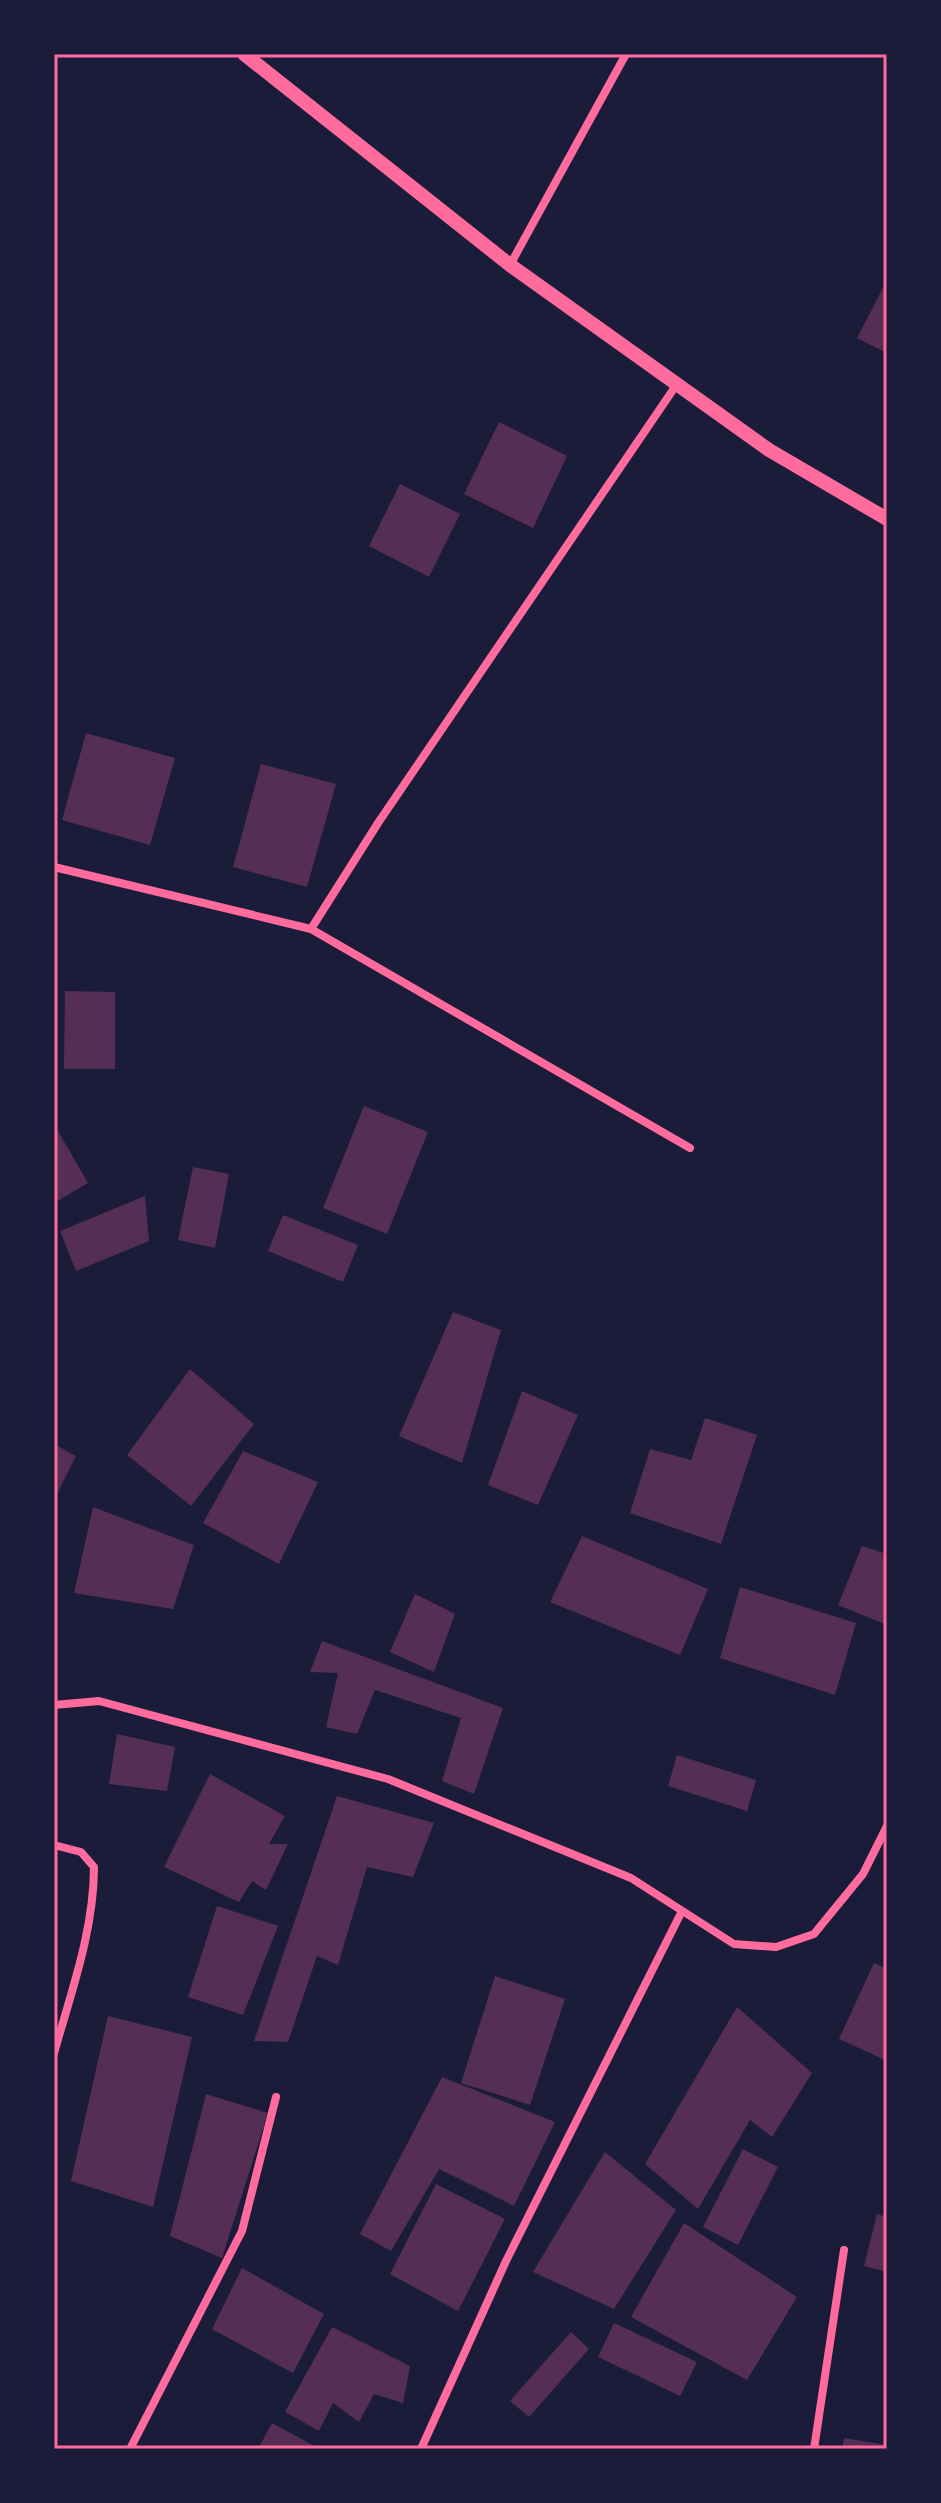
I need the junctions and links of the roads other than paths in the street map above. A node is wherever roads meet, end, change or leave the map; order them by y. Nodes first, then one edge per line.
1 (244, 54) edge
2 (626, 54) edge
3 (510, 265) junction
4 (677, 384) junction
5 (887, 519) edge
6 (54, 867) edge
7 (311, 929) junction
8 (690, 1148) dead end
9 (54, 1705) edge
10 (887, 1826) edge
11 (54, 1845) edge
12 (682, 1911) junction
13 (54, 2053) edge
14 (276, 2097) dead end
15 (844, 2250) dead end
16 (130, 2449) edge
17 (421, 2449) edge
18 (814, 2449) edge

1 - 3 street
2 - 3 street
3 - 4 street
4 - 5 street
4 - 7 street
6 - 7 street
7 - 8 street
9 - 12 street
10 - 12 street
11 - 13 street
12 - 17 street
14 - 16 street
15 - 18 street

